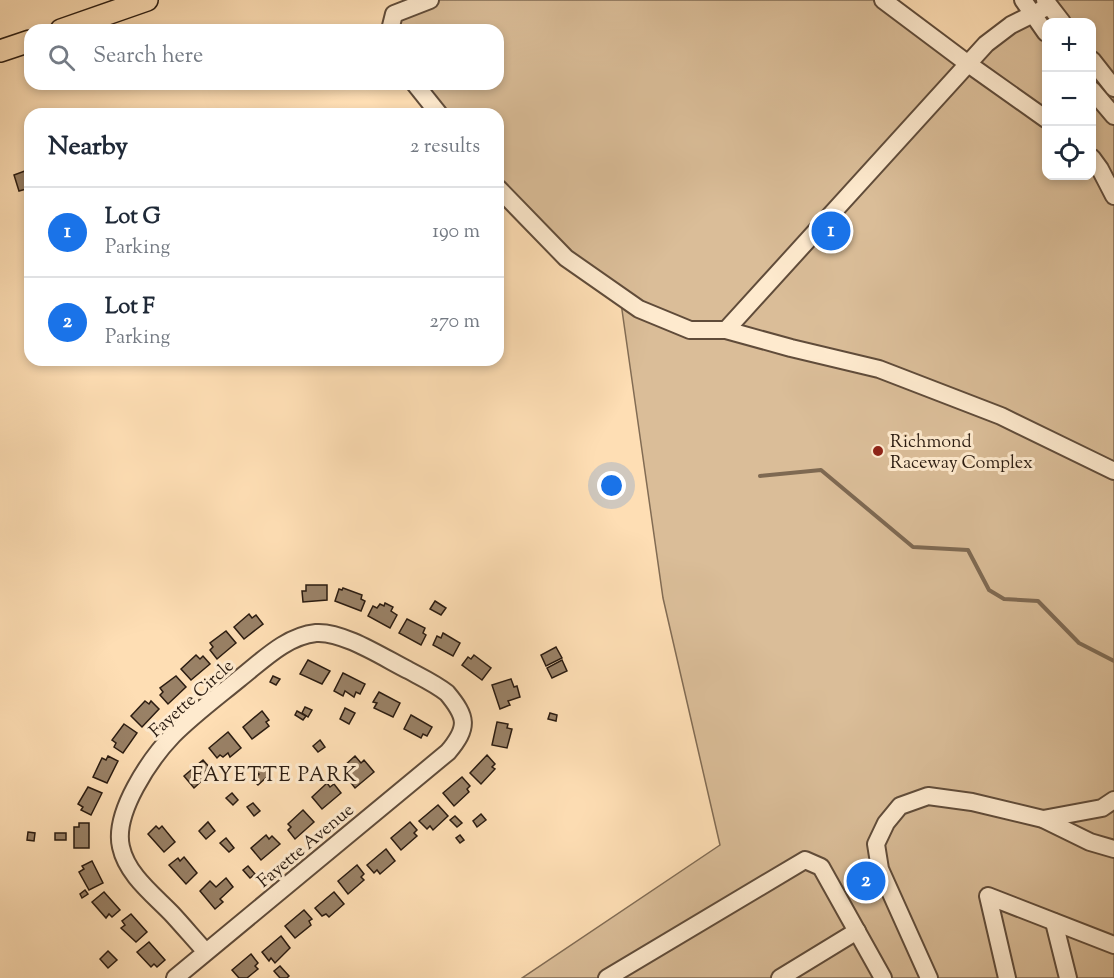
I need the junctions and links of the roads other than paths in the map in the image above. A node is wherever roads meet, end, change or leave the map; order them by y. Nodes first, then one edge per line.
1 (430, 0) edge
2 (883, 0) edge
3 (1023, 0) edge
4 (140, 1) edge
5 (1047, 3) edge
6 (1033, 14) junction
7 (1059, 18) edge
8 (77, 24) edge
9 (392, 24) edge
10 (1042, 26) edge
11 (24, 43) edge
12 (0, 51) edge
13 (967, 63) junction
14 (1096, 68) edge
15 (1103, 81) edge
16 (420, 90) edge
17 (434, 108) edge
18 (1042, 116) edge
19 (1114, 116) edge
20 (1096, 164) edge
21 (504, 194) edge
22 (1114, 196) edge
23 (726, 330) junction
24 (1114, 471) edge
25 (458, 706) joint
26 (1114, 800) edge
27 (1043, 819) junction
28 (1114, 849) edge
29 (1054, 922) junction
30 (857, 931) junction
31 (1114, 945) edge
32 (206, 952) junction
33 (176, 978) edge
34 (607, 978) edge
35 (780, 978) edge
36 (883, 978) edge
37 (929, 978) edge
38 (1006, 978) edge
39 (1068, 978) edge

1 - 9 street
2 - 13 street
3 - 6 street
4 - 8 main road
5 - 6 street
5 - 7 street
6 - 10 street
6 - 13 street
11 - 12 main road
13 - 18 street
13 - 23 street
14 - 15 street
15 - 19 street
16 - 17 street
20 - 22 street
21 - 23 street
23 - 24 street
25 - 32 street, Fayette Avenue
25 - 32 street, Fayette Circle
26 - 27 street
27 - 28 street
27 - 37 street
29 - 31 street
29 - 38 street
29 - 39 street
30 - 34 street
30 - 35 street
30 - 36 street
32 - 33 street, Fayette Avenue

